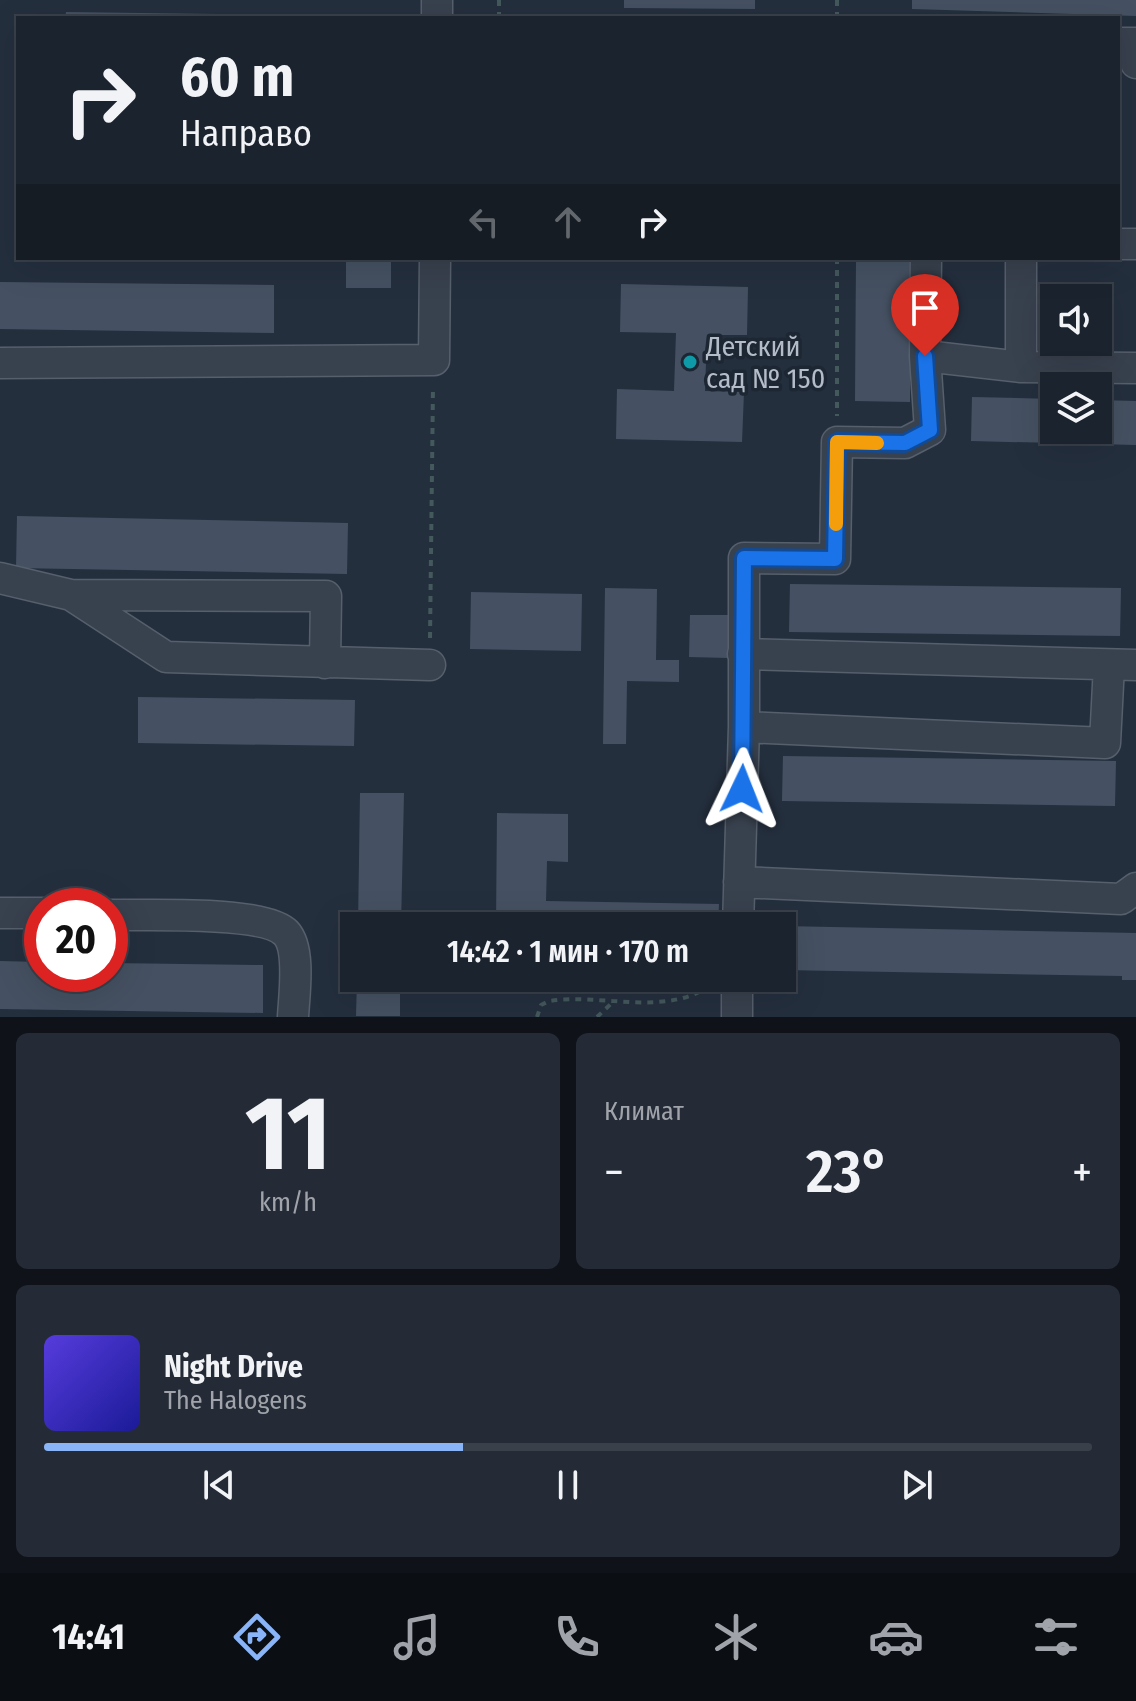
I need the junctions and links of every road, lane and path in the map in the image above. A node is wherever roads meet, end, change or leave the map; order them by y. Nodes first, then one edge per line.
1 (1120, 43) edge
2 (1136, 63) edge
3 (435, 260) edge
4 (837, 260) edge
5 (926, 260) edge
6 (1021, 260) edge
7 (925, 356) junction
8 (434, 360) junction
9 (0, 363) edge
10 (1021, 367) junction
11 (1136, 368) edge
12 (837, 442) junction
13 (0, 578) edge
14 (71, 595) junction
15 (743, 654) junction
16 (325, 663) junction
17 (430, 665) joint
18 (1123, 665) edge
19 (744, 727) junction
20 (739, 882) junction
21 (1136, 888) edge
22 (738, 912) edge
23 (0, 913) edge
24 (24, 913) edge
25 (128, 915) edge
26 (701, 992) edge
27 (737, 992) edge
28 (614, 1001) junction
29 (293, 1017) edge
30 (537, 1017) edge
31 (597, 1017) edge
32 (737, 1017) edge

1 - 2 lane
3 - 8 lane
4 - 12 path
5 - 7 lane
6 - 10 lane
7 - 10 lane
7 - 12 lane
8 - 9 lane
8 - 17 path
10 - 11 lane
12 - 15 lane
13 - 14 lane
14 - 16 lane
14 - 16 lane
15 - 18 lane
15 - 19 lane
16 - 17 lane
18 - 19 lane
19 - 20 lane
20 - 21 lane
20 - 22 lane
23 - 24 lane
25 - 29 lane
26 - 28 path
27 - 32 lane
28 - 30 path
28 - 31 path

